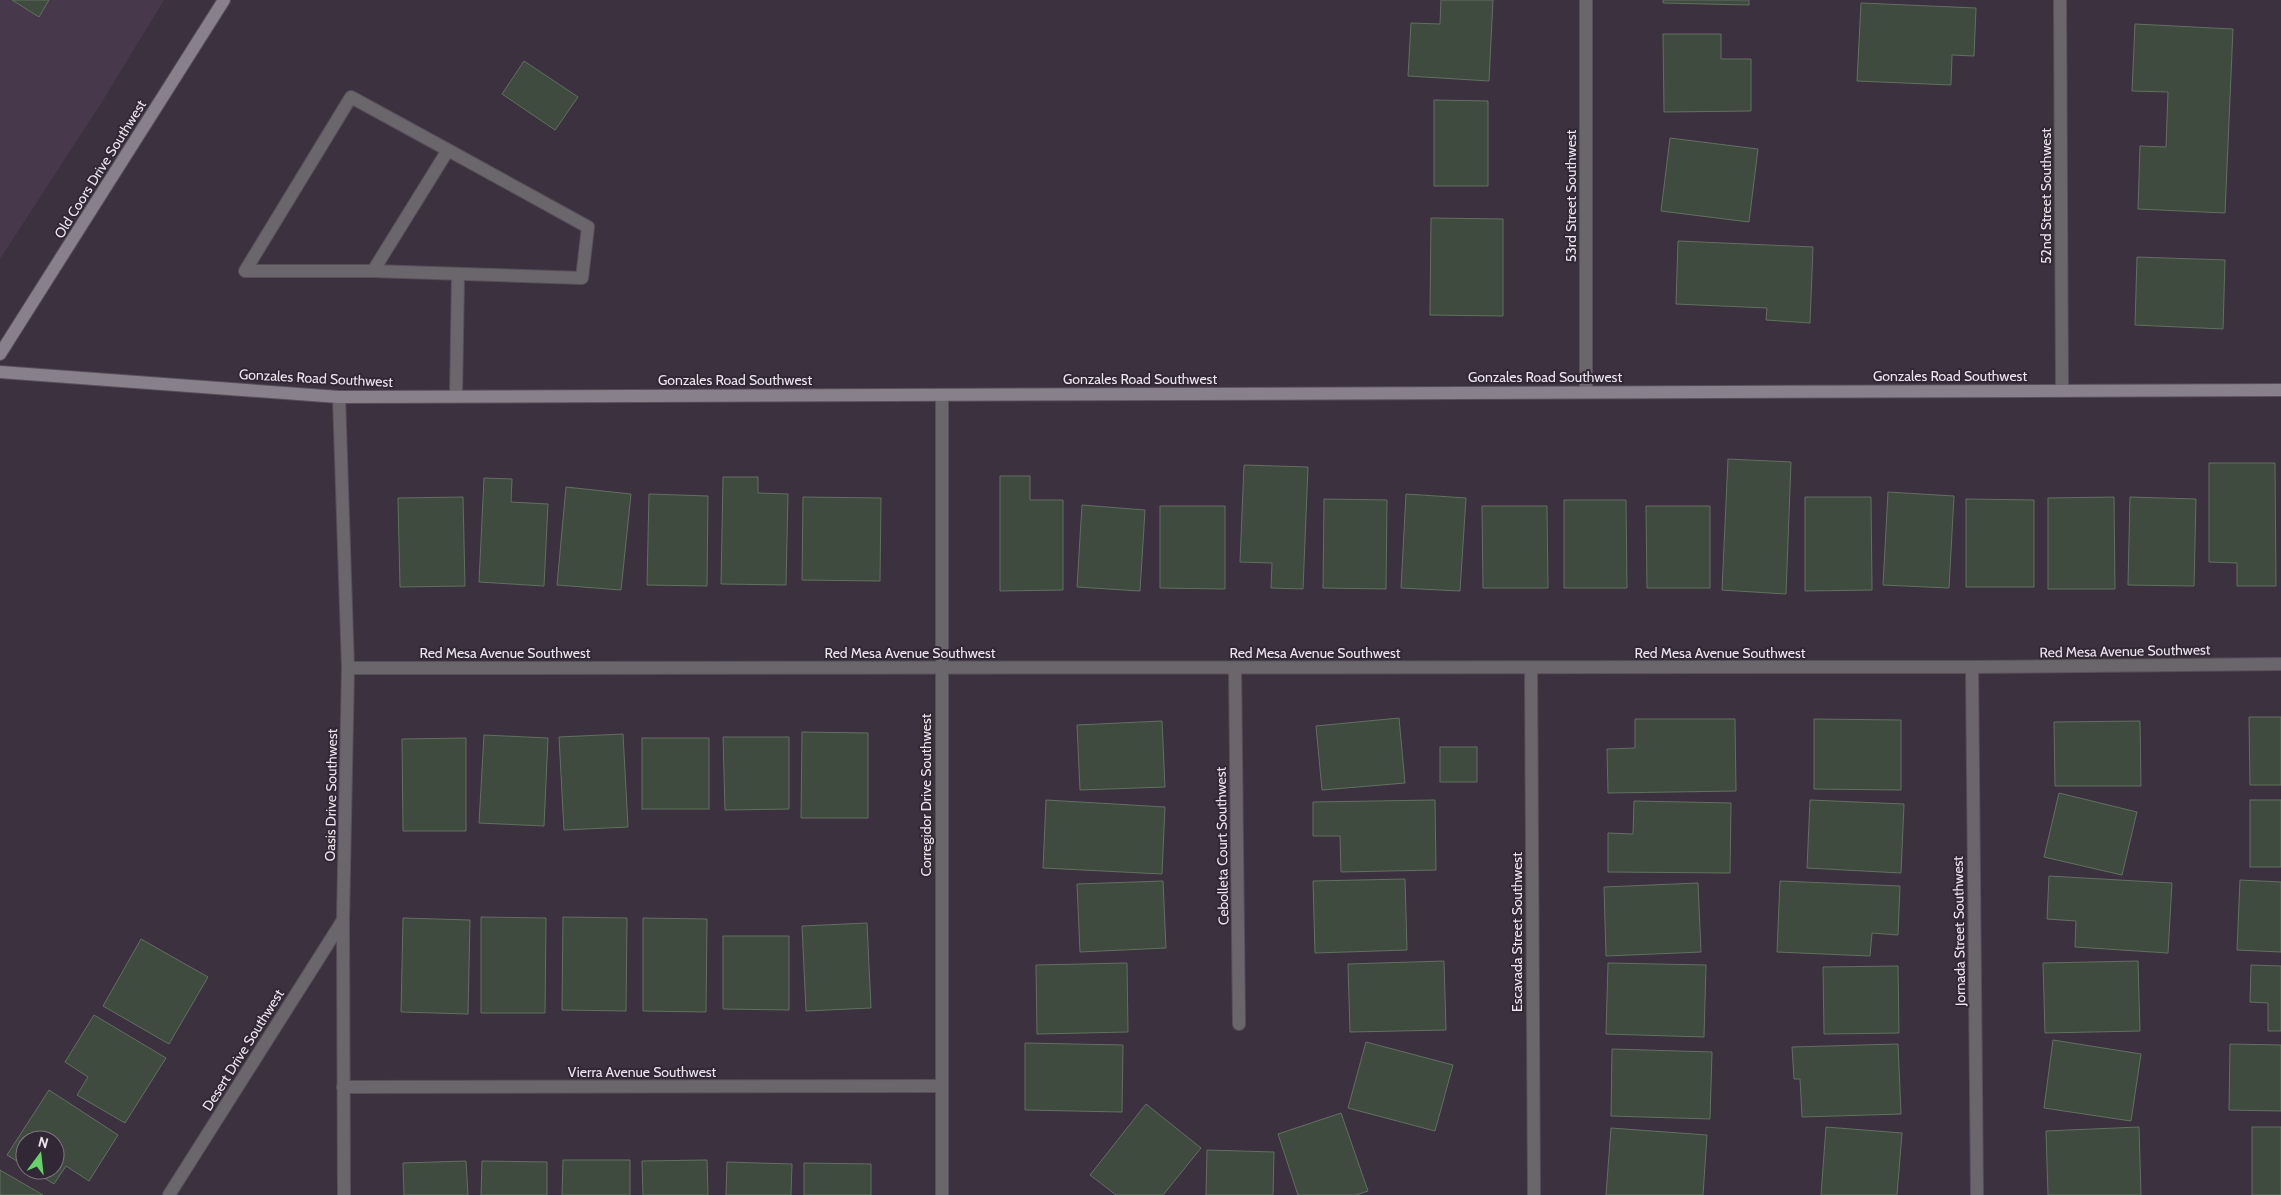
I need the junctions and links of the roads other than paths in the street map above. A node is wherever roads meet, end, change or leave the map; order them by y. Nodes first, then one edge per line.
1 (224, 0) edge
2 (1586, 0) edge
3 (2060, 0) edge
4 (448, 150) junction
5 (373, 271) junction
6 (458, 275) junction
7 (0, 354) edge
8 (0, 372) edge
9 (2281, 390) edge
10 (2062, 391) junction
11 (1586, 392) junction
12 (942, 395) junction
13 (339, 396) junction
14 (456, 396) junction
15 (2281, 664) edge
16 (1972, 667) junction
17 (348, 668) junction
18 (1234, 668) junction
19 (1531, 668) junction
20 (941, 669) junction
21 (343, 920) junction
22 (1239, 1024) dead end
23 (940, 1086) junction
24 (343, 1087) junction
25 (168, 1195) edge
26 (344, 1195) edge
27 (942, 1195) edge
28 (1534, 1195) edge
29 (1977, 1195) edge

1 - 7 street, Old Coors Drive Southwest
2 - 11 street, 53rd Street Southwest
3 - 10 street, 52nd Street Southwest
4 - 5 street
4 - 5 street
4 - 6 street
5 - 6 street
6 - 14 street
8 - 13 street, Gonzales Road Southwest
9 - 10 street, Gonzales Road Southwest
10 - 11 street, Gonzales Road Southwest
11 - 12 street, Gonzales Road Southwest
12 - 14 street, Gonzales Road Southwest
12 - 20 street, Corregidor Drive Southwest
13 - 14 street, Gonzales Road Southwest
13 - 17 street, Oasis Drive Southwest
15 - 16 street, Red Mesa Avenue Southwest
16 - 19 street, Red Mesa Avenue Southwest
16 - 29 street, Jornada Street Southwest
17 - 20 street, Red Mesa Avenue Southwest
17 - 21 street, Oasis Drive Southwest
18 - 19 street, Red Mesa Avenue Southwest
18 - 20 street, Red Mesa Avenue Southwest
18 - 22 street, Cebolleta Court Southwest
19 - 28 street, Escavada Street Southwest
20 - 23 street, Corregidor Drive Southwest
21 - 24 street, Oasis Drive Southwest
21 - 25 street, Desert Drive Southwest
23 - 24 street, Vierra Avenue Southwest
23 - 27 street, Corregidor Drive Southwest
24 - 26 street, Oasis Drive Southwest

